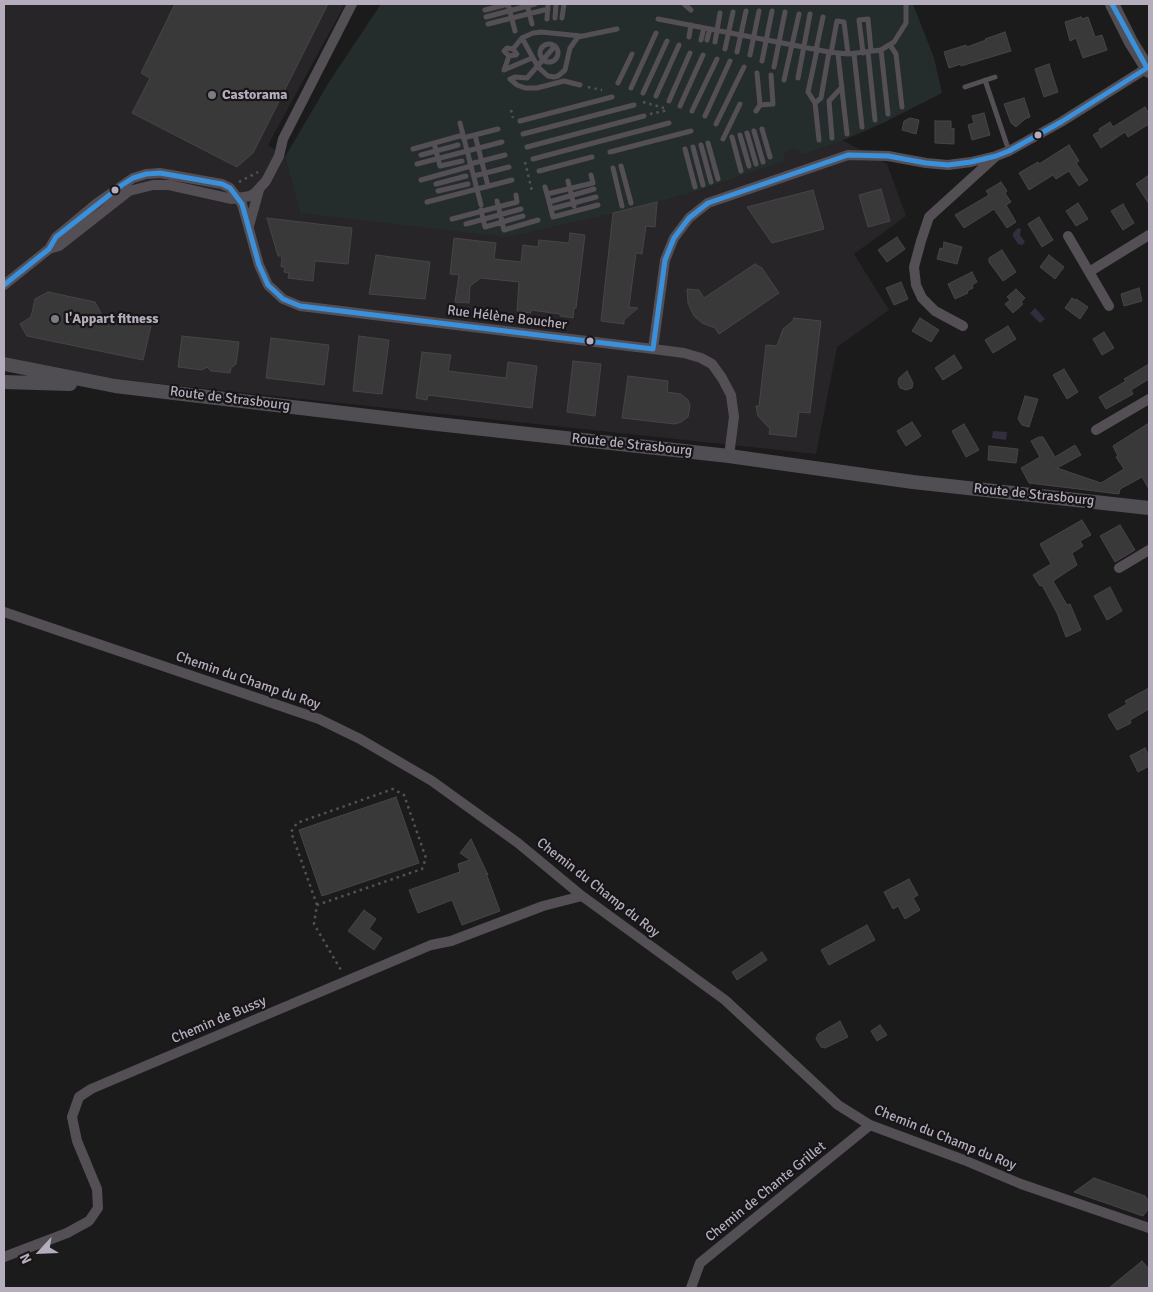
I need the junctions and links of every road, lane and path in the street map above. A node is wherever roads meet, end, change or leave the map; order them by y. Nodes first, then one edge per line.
1 (352, 4) edge
2 (535, 4) edge
3 (556, 4) edge
4 (564, 4) edge
5 (684, 4) edge
6 (906, 4) edge
7 (1112, 4) edge
8 (527, 5) edge
9 (548, 6) edge
10 (485, 10) dead end
11 (691, 10) dead end
12 (509, 11) junction
13 (746, 11) dead end
14 (758, 11) dead end
15 (772, 11) dead end
16 (733, 12) dead end
17 (785, 12) dead end
18 (529, 14) junction
19 (720, 14) dead end
20 (799, 14) dead end
21 (810, 14) dead end
22 (486, 17) dead end
23 (823, 17) dead end
24 (511, 18) junction
25 (555, 18) dead end
26 (562, 18) dead end
27 (658, 18) dead end
28 (547, 19) dead end
29 (488, 24) dead end
30 (532, 24) dead end
31 (691, 25) junction
32 (707, 28) junction
33 (617, 29) dead end
34 (717, 30) junction
35 (515, 31) dead end
36 (728, 32) junction
37 (656, 33) dead end
38 (741, 35) junction
39 (581, 36) junction
40 (754, 37) junction
41 (522, 38) junction
42 (689, 38) dead end
43 (704, 40) dead end
44 (766, 40) junction
45 (667, 41) dead end
46 (715, 42) dead end
47 (779, 42) junction
48 (680, 45) dead end
49 (792, 45) junction
50 (890, 45) junction
51 (555, 46) junction
52 (804, 47) junction
53 (725, 50) dead end
54 (816, 50) junction
55 (880, 50) junction
56 (737, 52) dead end
57 (867, 52) junction
58 (690, 53) dead end
59 (830, 53) junction
60 (632, 54) dead end
61 (838, 54) junction
62 (851, 54) junction
63 (704, 55) dead end
64 (750, 55) dead end
65 (532, 58) junction
66 (717, 59) dead end
67 (543, 60) junction
68 (730, 61) dead end
69 (762, 61) dead end
70 (538, 67) junction
71 (744, 67) dead end
72 (774, 67) dead end
73 (1148, 69) edge
74 (504, 70) junction
75 (757, 72) dead end
76 (771, 75) dead end
77 (995, 77) dead end
78 (527, 78) junction
79 (798, 78) dead end
80 (510, 79) junction
81 (784, 80) dead end
82 (985, 80) junction
83 (618, 83) dead end
84 (580, 85) dead end
85 (965, 86) dead end
86 (842, 87) junction
87 (537, 88) junction
88 (631, 88) dead end
89 (643, 93) dead end
90 (656, 96) dead end
91 (612, 97) dead end
92 (669, 101) dead end
93 (815, 103) junction
94 (740, 104) dead end
95 (634, 105) dead end
96 (680, 106) dead end
97 (760, 106) junction
98 (902, 107) dead end
99 (669, 110) dead end
100 (692, 111) dead end
101 (756, 111) dead end
102 (888, 114) dead end
103 (644, 116) joint
104 (705, 116) dead end
105 (875, 120) dead end
106 (520, 121) dead end
107 (460, 123) dead end
108 (669, 123) dead end
109 (716, 124) dead end
110 (862, 127) dead end
111 (762, 129) dead end
112 (498, 130) dead end
113 (691, 131) dead end
114 (754, 131) dead end
115 (747, 133) dead end
116 (523, 134) dead end
117 (847, 134) dead end
118 (475, 135) junction
119 (740, 135) dead end
120 (463, 137) junction
121 (732, 137) dead end
122 (832, 138) dead end
123 (723, 139) dead end
124 (819, 140) dead end
125 (502, 142) dead end
126 (434, 143) junction
127 (708, 143) dead end
128 (458, 145) dead end
129 (700, 145) dead end
130 (527, 147) dead end
131 (693, 147) dead end
132 (478, 148) junction
133 (413, 149) dead end
134 (685, 149) dead end
135 (436, 151) junction
136 (467, 151) junction
137 (1009, 151) junction
138 (610, 152) dead end
139 (422, 155) dead end
140 (505, 155) dead end
141 (996, 156) junction
142 (592, 157) dead end
143 (770, 157) dead end
144 (438, 159) junction
145 (533, 159) dead end
146 (462, 161) dead end
147 (482, 161) junction
148 (763, 162) dead end
149 (417, 164) dead end
150 (756, 164) dead end
151 (471, 165) junction
152 (621, 166) dead end
153 (748, 166) dead end
154 (508, 168) dead end
155 (613, 168) dead end
156 (539, 171) dead end
157 (741, 171) dead end
158 (485, 174) junction
159 (591, 174) dead end
160 (434, 176) junction
161 (466, 176) dead end
162 (474, 176) junction
163 (718, 179) dead end
164 (421, 180) dead end
165 (512, 180) dead end
166 (568, 181) dead end
167 (711, 182) dead end
168 (436, 184) junction
169 (468, 184) dead end
170 (703, 184) dead end
171 (488, 186) junction
172 (546, 187) dead end
173 (695, 187) dead end
174 (259, 188) junction
175 (570, 188) junction
176 (477, 189) junction
177 (594, 190) dead end
178 (438, 191) junction
179 (547, 194) junction
180 (516, 195) dead end
181 (572, 196) junction
182 (221, 197) junction
183 (596, 197) dead end
184 (238, 198) junction
185 (440, 199) junction
186 (497, 201) dead end
187 (427, 202) dead end
188 (549, 202) junction
189 (574, 203) junction
190 (631, 203) dead end
191 (598, 206) dead end
192 (622, 206) dead end
193 (498, 207) junction
194 (521, 209) dead end
195 (551, 209) junction
196 (576, 211) junction
197 (481, 212) junction
198 (500, 215) junction
199 (523, 216) dead end
200 (452, 219) dead end
201 (484, 219) junction
202 (538, 220) dead end
203 (502, 222) junction
204 (466, 224) dead end
205 (248, 227) junction
206 (1149, 235) edge
207 (1068, 236) dead end
208 (49, 249) junction
209 (1089, 272) junction
210 (4, 285) edge
211 (1110, 306) dead end
212 (963, 326) dead end
213 (653, 349) junction
214 (4, 364) edge
215 (4, 382) edge
216 (115, 386) junction
217 (1149, 399) edge
218 (1096, 430) dead end
219 (729, 456) junction
220 (1149, 508) edge
221 (1149, 550) edge
222 (1119, 568) dead end
223 (4, 612) edge
224 (582, 896) junction
225 (317, 905) junction
226 (346, 980) junction
227 (870, 1124) junction
228 (1149, 1228) edge
229 (4, 1257) edge
230 (690, 1288) edge

1 - 174 street
2 - 8 lane
3 - 25 lane
4 - 26 lane
5 - 11 lane
6 - 50 lane
7 - 73 main road
8 - 12 lane
8 - 18 lane
9 - 18 lane
9 - 28 lane
10 - 12 lane
12 - 22 lane
12 - 24 lane
13 - 38 lane
14 - 40 lane
15 - 44 lane
16 - 36 lane
17 - 47 lane
18 - 24 lane
18 - 30 lane
19 - 34 lane
20 - 49 lane
21 - 52 lane
23 - 54 lane
24 - 29 lane
24 - 35 lane
27 - 31 lane
31 - 32 lane
31 - 42 lane
32 - 34 lane
32 - 43 lane
33 - 39 lane
34 - 36 lane
34 - 46 lane
36 - 38 lane
36 - 53 lane
37 - 88 lane
38 - 40 lane
38 - 56 lane
39 - 41 lane
39 - 70 lane
40 - 44 lane
40 - 64 lane
41 - 65 lane
41 - 74 lane
44 - 47 lane
44 - 69 lane
45 - 89 lane
47 - 49 lane
47 - 72 lane
48 - 90 lane
49 - 52 lane
49 - 81 lane
50 - 55 lane
50 - 98 lane
51 - 67 lane
51 - 67 lane
51 - 67 lane
52 - 54 lane
52 - 79 lane
54 - 59 lane
54 - 93 lane
55 - 57 lane
55 - 102 lane
57 - 57 lane
57 - 62 lane
57 - 105 lane
58 - 92 lane
59 - 61 lane
59 - 62 lane
59 - 93 lane
60 - 83 lane
61 - 62 lane
61 - 86 lane
62 - 110 lane
63 - 96 lane
65 - 70 lane
65 - 74 lane
66 - 100 lane
67 - 70 lane
68 - 104 lane
70 - 78 lane
71 - 109 lane
73 - 137 street
74 - 80 lane
75 - 97 lane
76 - 97 lane
77 - 82 lane
78 - 80 lane
78 - 87 lane
80 - 87 lane
82 - 85 lane
82 - 137 lane
84 - 87 lane
86 - 117 lane
86 - 122 lane
91 - 106 lane
93 - 124 lane
94 - 123 lane
95 - 116 lane
97 - 101 lane
99 - 103 path
103 - 130 lane
107 - 120 lane
108 - 145 lane
111 - 143 lane
112 - 118 lane
113 - 138 lane
114 - 148 lane
115 - 150 lane
118 - 120 lane
118 - 132 lane
119 - 153 lane
120 - 126 lane
120 - 136 lane
121 - 157 lane
125 - 132 lane
126 - 133 lane
126 - 135 lane
127 - 163 lane
128 - 135 lane
129 - 167 lane
131 - 170 lane
132 - 136 lane
132 - 147 lane
134 - 173 lane
135 - 139 lane
135 - 144 lane
136 - 144 lane
136 - 151 lane
137 - 141 street
140 - 147 lane
141 - 212 street
141 - 213 street
142 - 156 lane
144 - 146 lane
144 - 149 lane
147 - 151 lane
147 - 158 lane
151 - 160 lane
151 - 162 lane
152 - 190 lane
154 - 158 lane
155 - 192 lane
158 - 162 lane
158 - 171 lane
159 - 175 lane
160 - 164 lane
160 - 168 lane
161 - 168 lane
162 - 176 lane
165 - 171 lane
166 - 175 lane
168 - 178 lane
169 - 178 lane
171 - 176 lane
172 - 179 lane
174 - 184 street
174 - 205 street
175 - 179 lane
175 - 181 lane
176 - 185 lane
176 - 197 lane
177 - 181 lane
178 - 185 lane
179 - 188 lane
180 - 193 lane
181 - 188 lane
181 - 189 lane
182 - 184 street
182 - 205 street
182 - 208 street
183 - 189 lane
184 - 205 street, Rue Hélène Boucher
184 - 208 street
185 - 187 lane
186 - 193 lane
188 - 195 lane
189 - 195 lane
189 - 196 lane
191 - 196 lane
193 - 197 lane
193 - 198 lane
194 - 198 lane
195 - 196 lane
197 - 200 lane
197 - 201 lane
198 - 201 lane
198 - 203 lane
199 - 203 lane
201 - 203 lane
201 - 204 lane
202 - 203 lane
205 - 213 street, Rue Hélène Boucher
206 - 209 street
207 - 209 street
208 - 210 street
209 - 211 street
213 - 219 street, Rue Hélène Boucher
214 - 216 main road, Route de Strasbourg
215 - 216 main road, Route de Strasbourg
216 - 219 main road, Route de Strasbourg
217 - 218 street
219 - 220 main road, Route de Strasbourg
221 - 222 street
223 - 224 street, Chemin du Champ du Roy
224 - 226 street, Chemin de Bussy
224 - 227 street, Chemin du Champ du Roy
225 - 225 path
225 - 226 path
226 - 229 street, Chemin de Bussy
227 - 228 street, Chemin du Champ du Roy
227 - 230 street, Chemin de Chante Grillet

